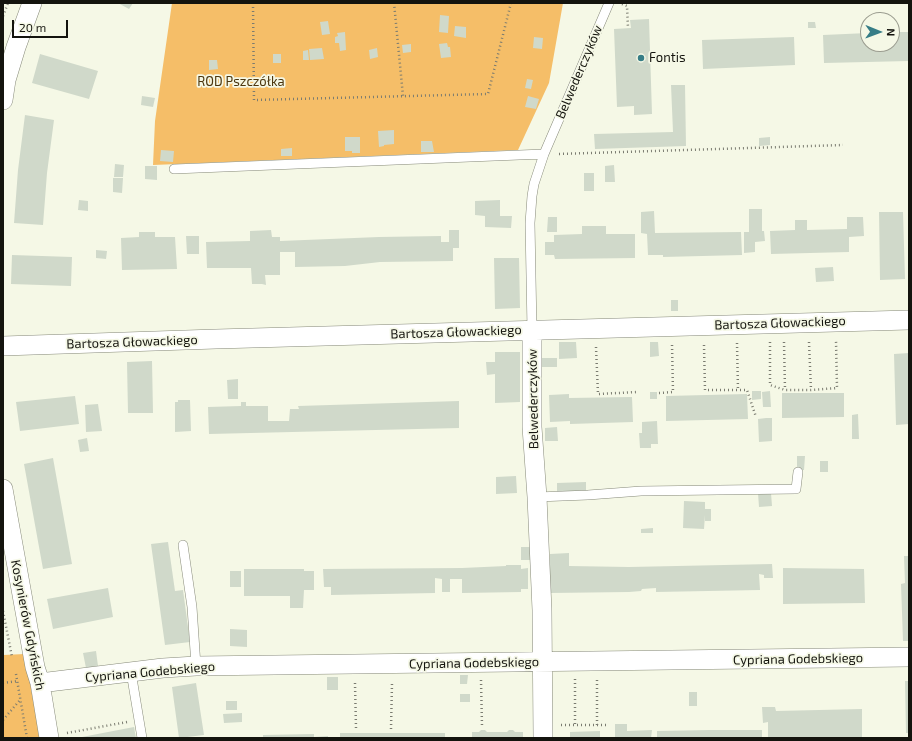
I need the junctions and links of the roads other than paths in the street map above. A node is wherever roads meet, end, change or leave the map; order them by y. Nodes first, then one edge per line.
1 (32, 3) edge
2 (609, 3) edge
3 (3, 100) edge
4 (544, 154) junction
5 (174, 169) dead end
6 (909, 320) edge
7 (532, 330) junction
8 (3, 346) edge
9 (798, 472) dead end
10 (3, 488) edge
11 (537, 497) junction
12 (183, 545) dead end
13 (909, 657) edge
14 (542, 662) junction
15 (196, 666) junction
16 (131, 672) junction
17 (40, 683) junction
18 (543, 732) edge
19 (56, 736) edge
20 (142, 738) edge

1 - 3 street
2 - 4 lane, Belwederczyków
4 - 5 lane
4 - 7 lane, Belwederczyków
6 - 7 street, Bartosza Głowackiego
7 - 8 street, Bartosza Głowackiego
7 - 11 street, Belwederczyków
9 - 11 lane
10 - 17 street, Kosynierów Gdyńskich
11 - 14 street, Belwederczyków
12 - 15 lane
13 - 14 street, Cypriana Godebskiego
14 - 15 street, Cypriana Godebskiego
14 - 18 street, Belwederczyków
15 - 16 street, Cypriana Godebskiego
16 - 17 street, Cypriana Godebskiego
16 - 20 lane
17 - 19 street, Kosynierów Gdyńskich

